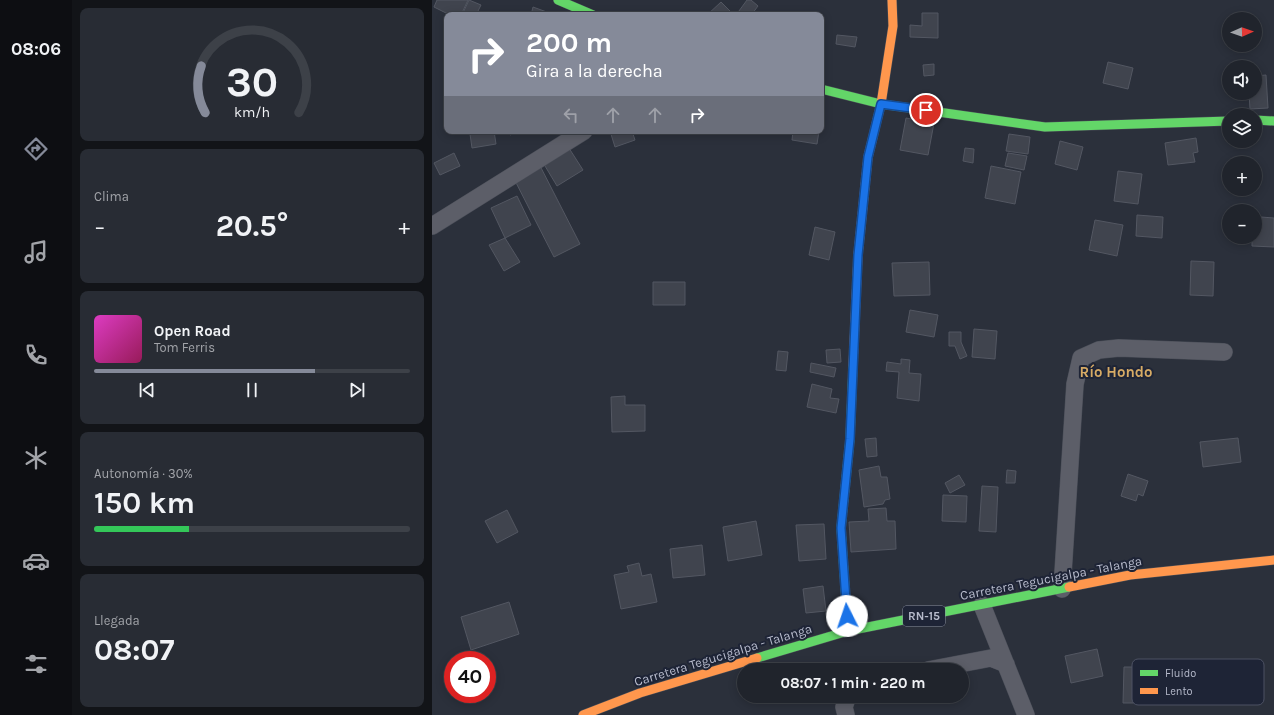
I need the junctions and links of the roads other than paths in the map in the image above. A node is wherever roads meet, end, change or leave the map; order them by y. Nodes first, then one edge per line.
1 (558, 0) edge
2 (892, 0) edge
3 (586, 12) edge
4 (824, 90) edge
5 (881, 104) junction
6 (1262, 120) edge
7 (1222, 121) edge
8 (1274, 121) edge
9 (579, 134) edge
10 (432, 226) edge
11 (1224, 352) dead end
12 (1274, 560) edge
13 (1062, 589) junction
14 (982, 604) junction
15 (848, 631) junction
16 (965, 663) edge
17 (1006, 664) junction
18 (845, 703) edge
19 (583, 715) edge
20 (846, 715) edge
21 (1026, 715) edge

1 - 3 street
2 - 5 street
4 - 5 street
5 - 7 street
5 - 15 street
6 - 8 street
9 - 10 street
11 - 13 street
12 - 13 street, Carretera Tegucigalpa - Talanga / RN-15
13 - 14 street, Carretera Tegucigalpa - Talanga / RN-15
14 - 15 street, Carretera Tegucigalpa - Talanga / RN-15
14 - 17 street
15 - 19 street, Carretera Tegucigalpa - Talanga / RN-15
16 - 17 street
17 - 21 street
18 - 20 street

